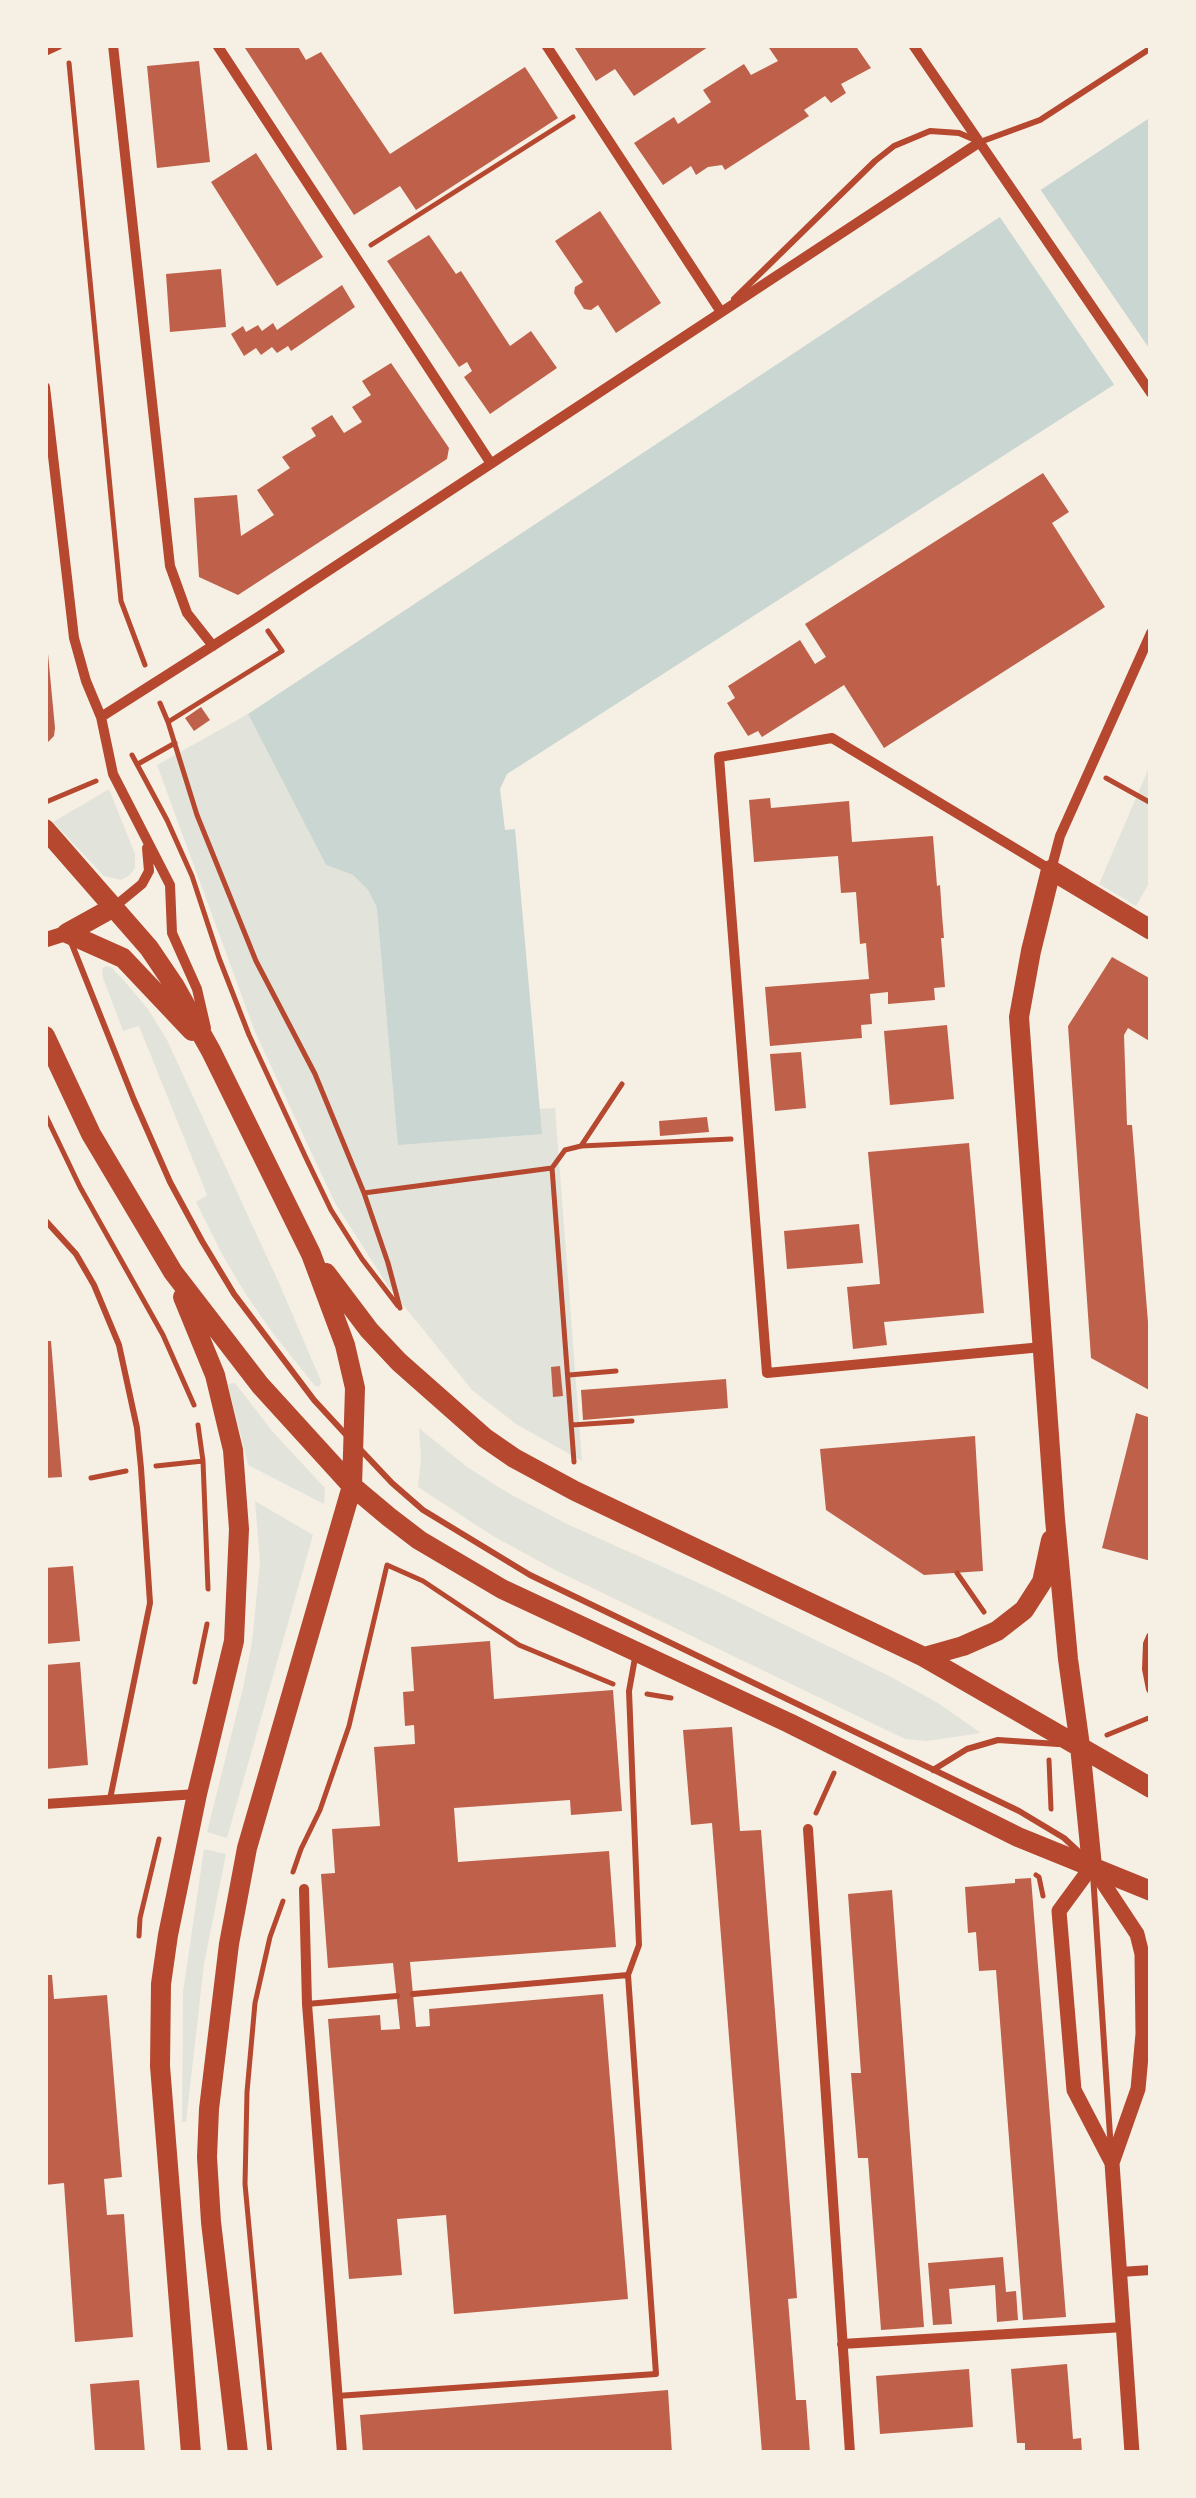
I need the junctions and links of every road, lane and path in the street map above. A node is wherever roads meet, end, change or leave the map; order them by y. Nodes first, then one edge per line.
1 (58, 45) edge
2 (68, 45) edge
3 (114, 45) edge
4 (218, 45) edge
5 (546, 45) edge
6 (913, 45) edge
7 (1151, 48) edge
8 (45, 51) edge
9 (588, 108) junction
10 (980, 142) junction
11 (355, 255) junction
12 (722, 312) junction
13 (45, 387) edge
14 (1151, 393) edge
15 (490, 462) junction
16 (258, 617) junction
17 (1151, 633) edge
18 (213, 646) junction
19 (152, 685) junction
20 (101, 717) junction
21 (168, 722) junction
22 (175, 744) junction
23 (138, 764) junction
24 (1090, 769) junction
25 (114, 774) junction
26 (45, 803) edge
27 (1151, 803) edge
28 (45, 829) edge
29 (146, 842) junction
30 (1050, 870) junction
31 (114, 907) junction
32 (45, 927) edge
33 (1151, 930) edge
34 (67, 933) junction
35 (45, 940) edge
36 (45, 1036) edge
37 (210, 1050) junction
38 (50, 1054) edge
39 (622, 1084) dead end
40 (45, 1114) edge
41 (749, 1138) junction
42 (581, 1146) junction
43 (552, 1168) junction
44 (364, 1194) junction
45 (45, 1220) edge
46 (311, 1254) junction
47 (173, 1272) junction
48 (1043, 1346) junction
49 (616, 1371) dead end
50 (568, 1375) junction
51 (632, 1421) dead end
52 (354, 1443) junction
53 (352, 1486) junction
54 (1055, 1518) junction
55 (957, 1573) dead end
56 (208, 1592) dead end
57 (209, 1611) dead end
58 (998, 1630) junction
59 (1151, 1637) edge
60 (636, 1652) junction
61 (924, 1657) junction
62 (194, 1684) dead end
63 (1151, 1689) edge
64 (629, 1691) junction
65 (678, 1699) dead end
66 (1151, 1717) edge
67 (1080, 1746) junction
68 (835, 1770) dead end
69 (932, 1770) junction
70 (1151, 1788) edge
71 (197, 1794) junction
72 (110, 1799) junction
73 (45, 1804) edge
74 (808, 1829) joint
75 (1092, 1866) junction
76 (1028, 1870) dead end
77 (288, 1884) dead end
78 (304, 1890) dead end
79 (1151, 1891) edge
80 (282, 1902) dead end
81 (1059, 1912) junction
82 (628, 1975) junction
83 (413, 1994) dead end
84 (397, 1996) dead end
85 (307, 2004) junction
86 (1147, 2028) edge
87 (1112, 2162) junction
88 (1151, 2270) edge
89 (1120, 2272) junction
90 (1124, 2327) junction
91 (842, 2344) junction
92 (337, 2396) junction
93 (191, 2453) edge
94 (238, 2453) edge
95 (270, 2453) edge
96 (342, 2453) edge
97 (850, 2453) edge
98 (1132, 2453) edge

1 - 8 street
2 - 19 path
3 - 18 street
4 - 11 street
5 - 9 street
6 - 10 street
7 - 10 lane
9 - 11 path
9 - 12 street
10 - 12 street
10 - 12 lane
10 - 14 street
11 - 15 street
12 - 15 street
13 - 20 street
15 - 16 street
16 - 18 street
16 - 21 path
17 - 24 street
18 - 19 street
19 - 20 street
19 - 21 path
20 - 25 street
21 - 22 path
22 - 23 path
22 - 44 path
23 - 25 path
23 - 44 path
24 - 27 path
24 - 30 street
25 - 26 path
25 - 29 street
28 - 31 main road
29 - 31 street
29 - 37 street
30 - 33 main road
30 - 41 street
30 - 48 main road
31 - 34 main road
31 - 37 main road
32 - 34 street
34 - 35 street
34 - 37 main road
34 - 52 lane
36 - 38 main road
37 - 46 main road
38 - 47 main road
39 - 42 path
40 - 56 path
41 - 42 path
41 - 48 street
42 - 43 path
43 - 44 path
43 - 50 path
45 - 72 lane
46 - 52 main road
46 - 61 main road
47 - 53 main road
47 - 71 main road
48 - 54 main road
49 - 50 path
50 - 51 path
52 - 53 main road
52 - 69 lane
53 - 60 main road
53 - 94 main road
54 - 58 main road
54 - 67 main road
55 - 58 path
57 - 62 path
58 - 61 main road
59 - 63 street
60 - 64 lane
60 - 75 main road
61 - 67 main road
64 - 65 path
64 - 77 path
64 - 82 lane
66 - 67 path
67 - 69 lane
67 - 70 main road
67 - 75 main road
68 - 74 path
69 - 75 lane
71 - 72 street
71 - 93 main road
72 - 73 street
74 - 91 street
75 - 79 main road
75 - 81 street
75 - 86 street
75 - 87 lane
76 - 81 path
78 - 85 street
80 - 95 path
81 - 87 street
82 - 83 lane
82 - 92 lane
84 - 85 lane
85 - 92 street
86 - 87 street
87 - 89 street
88 - 89 street
89 - 90 street
90 - 91 street
90 - 98 street
91 - 97 street
92 - 96 street

